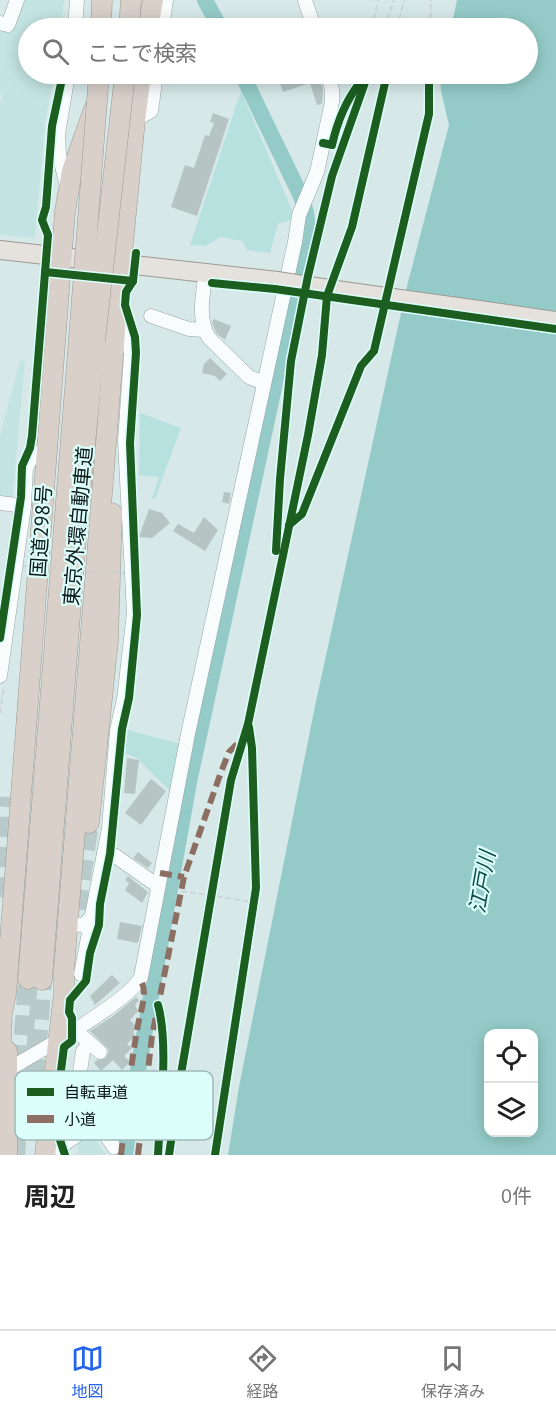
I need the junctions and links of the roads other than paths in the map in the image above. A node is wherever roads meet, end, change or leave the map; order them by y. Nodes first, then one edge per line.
1 (17, 0) edge
2 (77, 0) edge
3 (102, 0) edge
4 (132, 0) edge
5 (305, 0) edge
6 (161, 1) edge
7 (76, 18) edge
8 (101, 18) edge
9 (128, 18) edge
10 (130, 18) edge
11 (153, 18) edge
12 (162, 18) edge
13 (311, 18) edge
14 (0, 23) edge
15 (66, 84) edge
16 (99, 84) edge
17 (104, 84) edge
18 (124, 84) edge
19 (140, 84) edge
20 (155, 84) edge
21 (330, 84) edge
22 (135, 120) junction
23 (68, 193) junction
24 (0, 250) edge
25 (61, 256) junction
26 (121, 262) junction
27 (206, 272) junction
28 (117, 306) junction
29 (151, 316) dead end
30 (556, 321) edge
31 (205, 330) junction
32 (87, 339) junction
33 (264, 383) junction
34 (108, 411) junction
35 (47, 447) junction
36 (44, 499) junction
37 (0, 503) edge
38 (24, 507) junction
39 (0, 676) edge
40 (9, 797) tunnel mouth
41 (89, 823) tunnel mouth
42 (104, 853) junction
43 (158, 886) junction
44 (76, 925) junction
45 (35, 980) tunnel mouth
46 (6, 994) junction
47 (1, 1024) edge
48 (61, 1037) junction
49 (2, 1070) edge
50 (53, 1071) edge
51 (56, 1071) edge
52 (80, 1071) edge
53 (37, 1140) tunnel mouth
54 (72, 1140) edge
55 (109, 1140) edge
56 (114, 1147) dead end
57 (54, 1153) edge
58 (7, 1155) edge
59 (34, 1155) edge

1 - 14 street
2 - 7 street
3 - 8 highway
4 - 9 highway
4 - 10 highway, bridge
5 - 13 street
6 - 11 highway
6 - 12 street
15 - 23 street
16 - 32 highway, 東京外環自動車道, bridge
17 - 23 highway, 国道298号
18 - 32 highway, 東京外環自動車道, bridge
19 - 22 highway
20 - 22 street
21 - 33 street
22 - 26 highway
23 - 25 highway, 国道298号
24 - 25 main road
25 - 26 main road
25 - 35 highway, 国道298号
26 - 27 main road
26 - 28 highway
27 - 30 main road, bridge
27 - 31 street
28 - 34 highway
28 - 42 street
29 - 31 street
31 - 33 street
32 - 45 highway, 東京外環自動車道
33 - 43 street
34 - 41 highway
34 - 44 highway
35 - 36 highway, 国道298号
35 - 38 street
36 - 40 highway
36 - 46 highway, 国道298号
37 - 38 street
38 - 39 street
42 - 43 street
42 - 44 street
43 - 48 street
44 - 48 highway
46 - 47 highway, 国道298号
46 - 49 highway, 国道298号
47 - 49 highway, 国道298号
48 - 49 street
48 - 50 highway
48 - 51 highway
48 - 52 street
49 - 58 highway, 国道298号
53 - 59 highway
54 - 57 street
55 - 56 street

